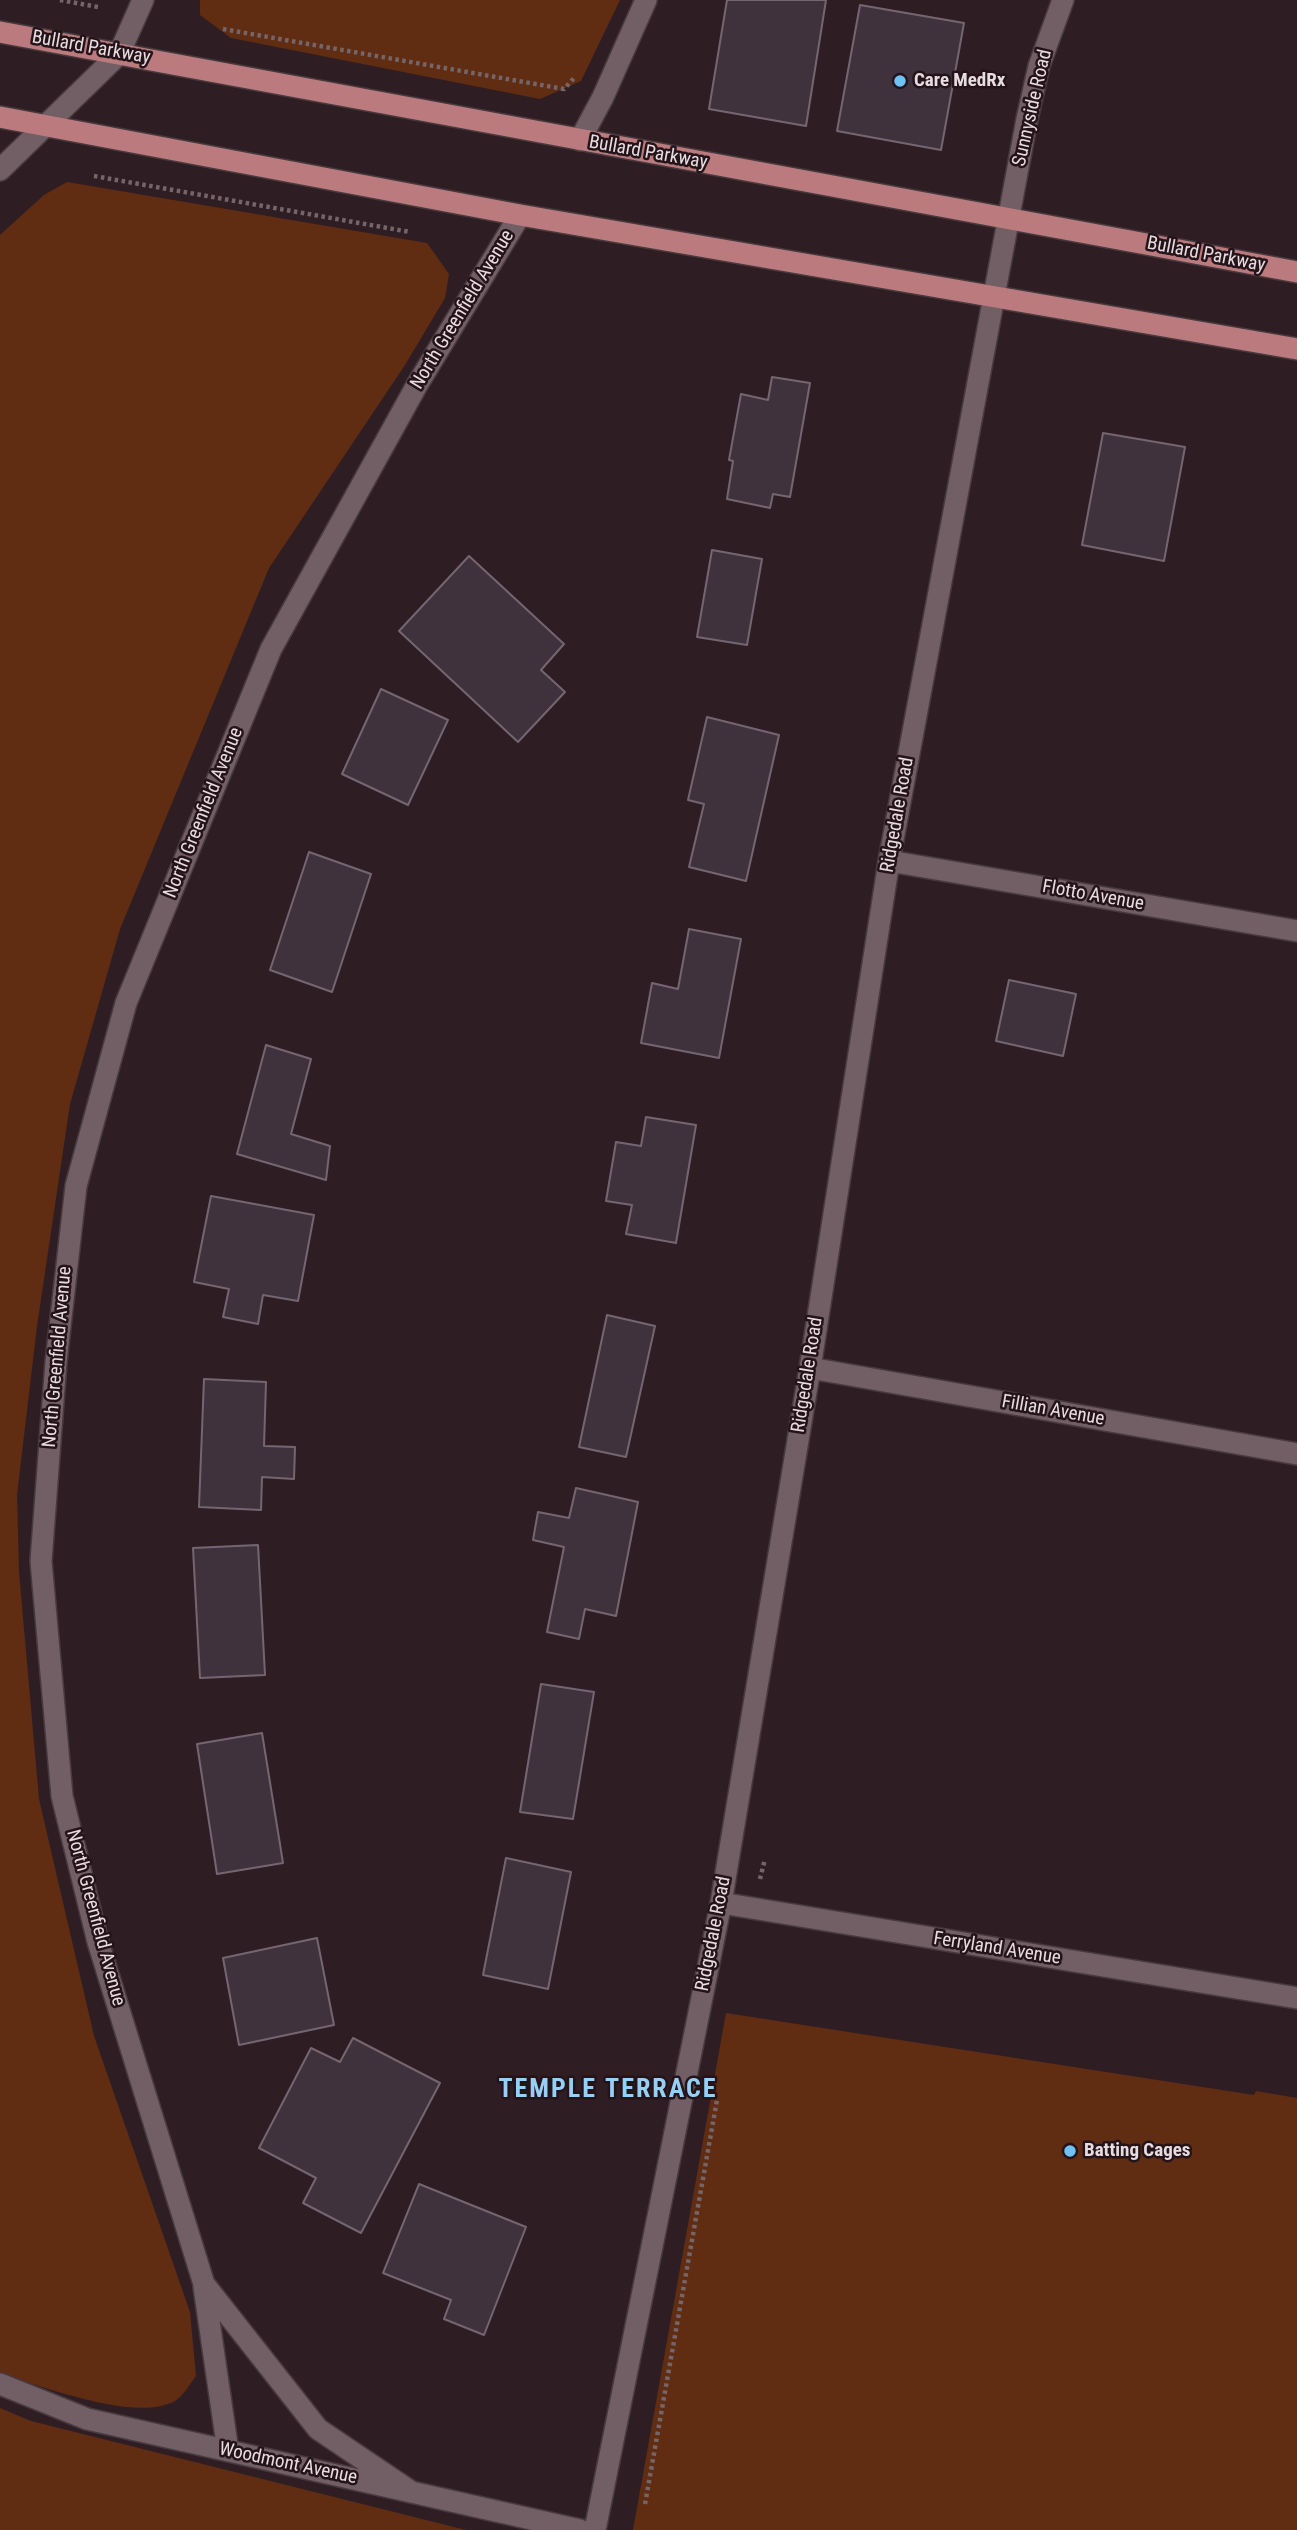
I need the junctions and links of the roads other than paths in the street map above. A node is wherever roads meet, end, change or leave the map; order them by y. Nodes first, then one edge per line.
1 (143, 0) edge
2 (646, 0) edge
3 (1063, 0) edge
4 (0, 32) edge
5 (119, 54) junction
6 (0, 117) edge
7 (47, 126) junction
8 (580, 140) junction
9 (0, 170) edge
10 (520, 215) junction
11 (1009, 217) junction
12 (1297, 272) edge
13 (995, 296) junction
14 (1297, 349) edge
15 (889, 861) junction
16 (1297, 931) edge
17 (810, 1368) junction
18 (1297, 1454) edge
19 (721, 1903) junction
20 (1297, 1998) edge
21 (204, 2284) junction
22 (0, 2385) edge
23 (228, 2451) junction
24 (410, 2491) junction
25 (580, 2530) edge
26 (595, 2530) edge

1 - 5 street
2 - 8 street
3 - 11 street, Sunnyside Road
4 - 5 main road, Bullard Parkway
5 - 7 street
5 - 8 main road, Bullard Parkway
6 - 7 main road
7 - 9 street
7 - 10 main road
8 - 11 main road, Bullard Parkway
10 - 13 main road
10 - 21 street, North Greenfield Avenue
11 - 12 main road, Bullard Parkway
11 - 13 street, Ridgedale Road
13 - 14 main road
13 - 15 street, Ridgedale Road
15 - 16 street, Flotto Avenue
15 - 17 street, Ridgedale Road
17 - 18 street, Fillian Avenue
17 - 19 street, Ridgedale Road
19 - 20 street, Ferryland Avenue
19 - 26 street, Ridgedale Road
21 - 23 street
21 - 24 street, North Greenfield Avenue
22 - 23 street, Woodmont Avenue
23 - 24 street, Woodmont Avenue
24 - 25 street, Woodmont Avenue

